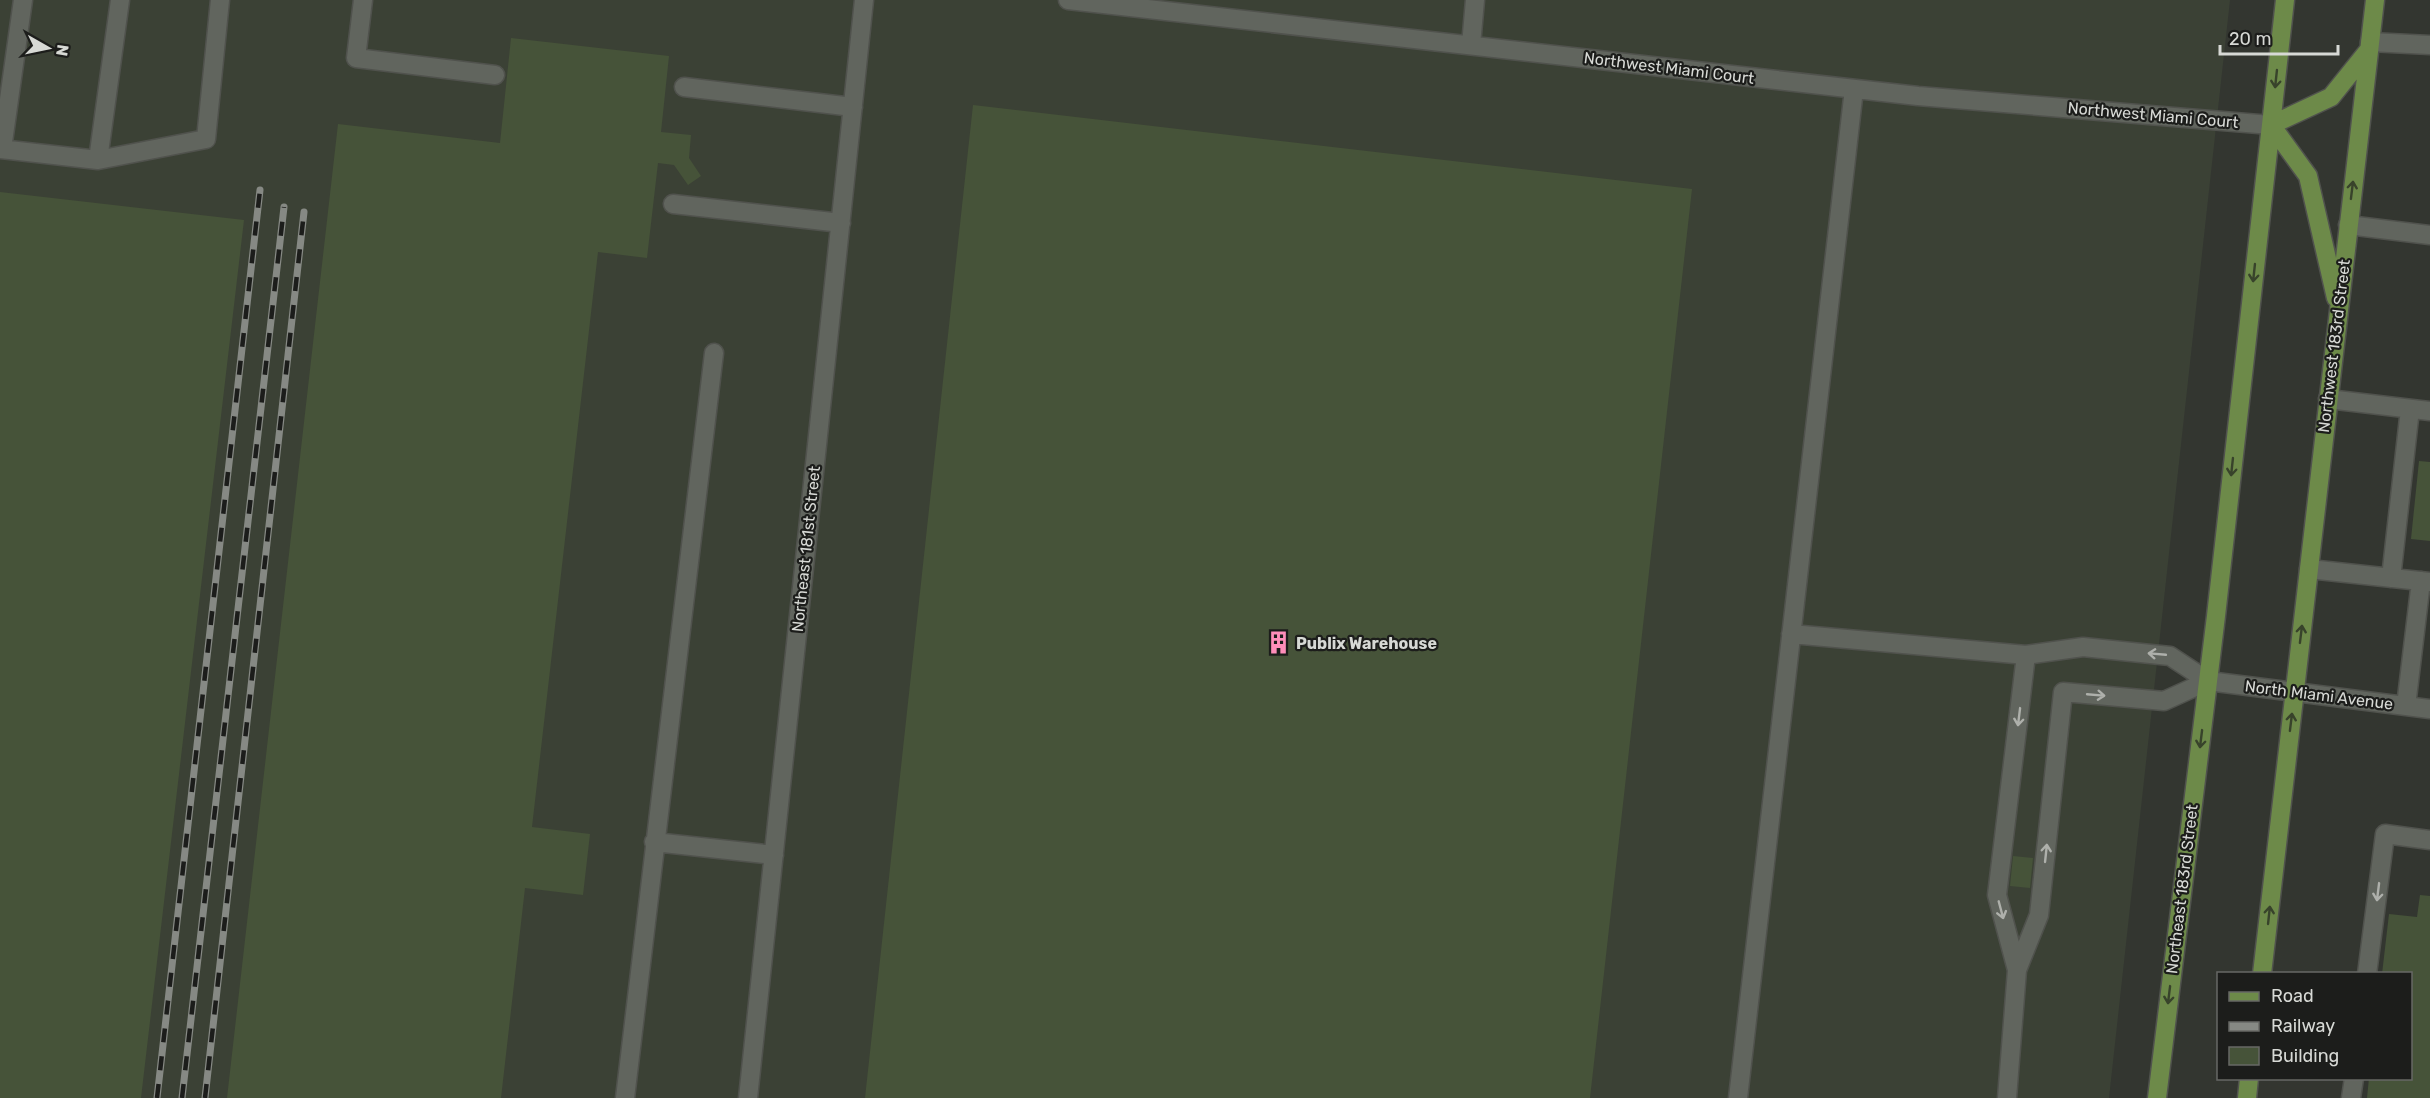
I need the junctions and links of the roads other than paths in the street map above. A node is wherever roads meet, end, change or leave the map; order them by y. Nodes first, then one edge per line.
1 (23, 0) edge
2 (120, 0) edge
3 (220, 0) edge
4 (363, 0) edge
5 (864, 0) edge
6 (1068, 0) edge
7 (1475, 0) edge
8 (2285, 0) edge
9 (2375, 0) edge
10 (1471, 45) junction
11 (2430, 45) edge
12 (2369, 46) junction
13 (495, 75) dead end
14 (684, 87) dead end
15 (1854, 89) junction
16 (853, 107) junction
17 (2271, 124) junction
18 (1, 149) edge
19 (98, 160) junction
20 (673, 204) dead end
21 (841, 223) junction
22 (2348, 225) junction
23 (2430, 235) edge
24 (2339, 312) junction
25 (714, 353) dead end
26 (2328, 399) junction
27 (2410, 409) junction
28 (2430, 411) edge
29 (2308, 569) junction
30 (2391, 578) junction
31 (2426, 582) edge
32 (1791, 634) junction
33 (2026, 654) junction
34 (2208, 681) junction
35 (2294, 692) junction
36 (2406, 706) junction
37 (2430, 709) edge
38 (2430, 840) edge
39 (654, 842) junction
40 (774, 855) junction
41 (2017, 970) junction
42 (2262, 972) edge
43 (2367, 972) edge
44 (2249, 1080) edge
45 (2354, 1080) edge
46 (625, 1098) edge
47 (748, 1098) edge
48 (1738, 1098) edge
49 (2007, 1098) edge
50 (2157, 1098) edge
51 (2247, 1098) edge
52 (2351, 1098) edge

1 - 18 street
2 - 19 street
3 - 19 street
4 - 13 street
5 - 16 street, Northeast 181st Street
6 - 10 street, Northwest Miami Court
7 - 10 street
8 -> 17 main road
9 - 12 main road, Northwest 183rd Street
10 - 15 street, Northwest Miami Court
11 - 12 street
12 - 17 main road
22 -> 12 main road, Northwest 183rd Street
14 - 16 street
15 - 17 street, Northwest Miami Court
15 - 32 street
16 - 21 street, Northeast 181st Street
17 - 24 main road
17 -> 34 main road
18 - 19 street
20 - 21 street
21 - 40 street, Northeast 181st Street
22 - 23 street
22 - 24 main road, Northwest 183rd Street
24 - 26 main road, Northwest 183rd Street
25 - 39 street
26 - 27 street
26 - 29 main road, Northwest 183rd Street
27 - 28 street
27 - 30 street
29 - 30 street
35 -> 29 main road, Northwest 183rd Street
30 - 31 street
31 - 36 street
32 - 33 street
32 - 48 street
34 -> 33 street
33 -> 41 street
34 - 35 street, North Miami Avenue
41 -> 34 street
34 -> 50 main road, Northeast 183rd Street
35 - 36 street, North Miami Avenue
42 -> 35 main road
36 - 37 street, North Miami Avenue
38 -> 43 street
39 - 40 street
39 - 46 street
40 - 47 street, Northeast 181st Street
41 - 49 street
44 - 51 main road
45 - 52 street

